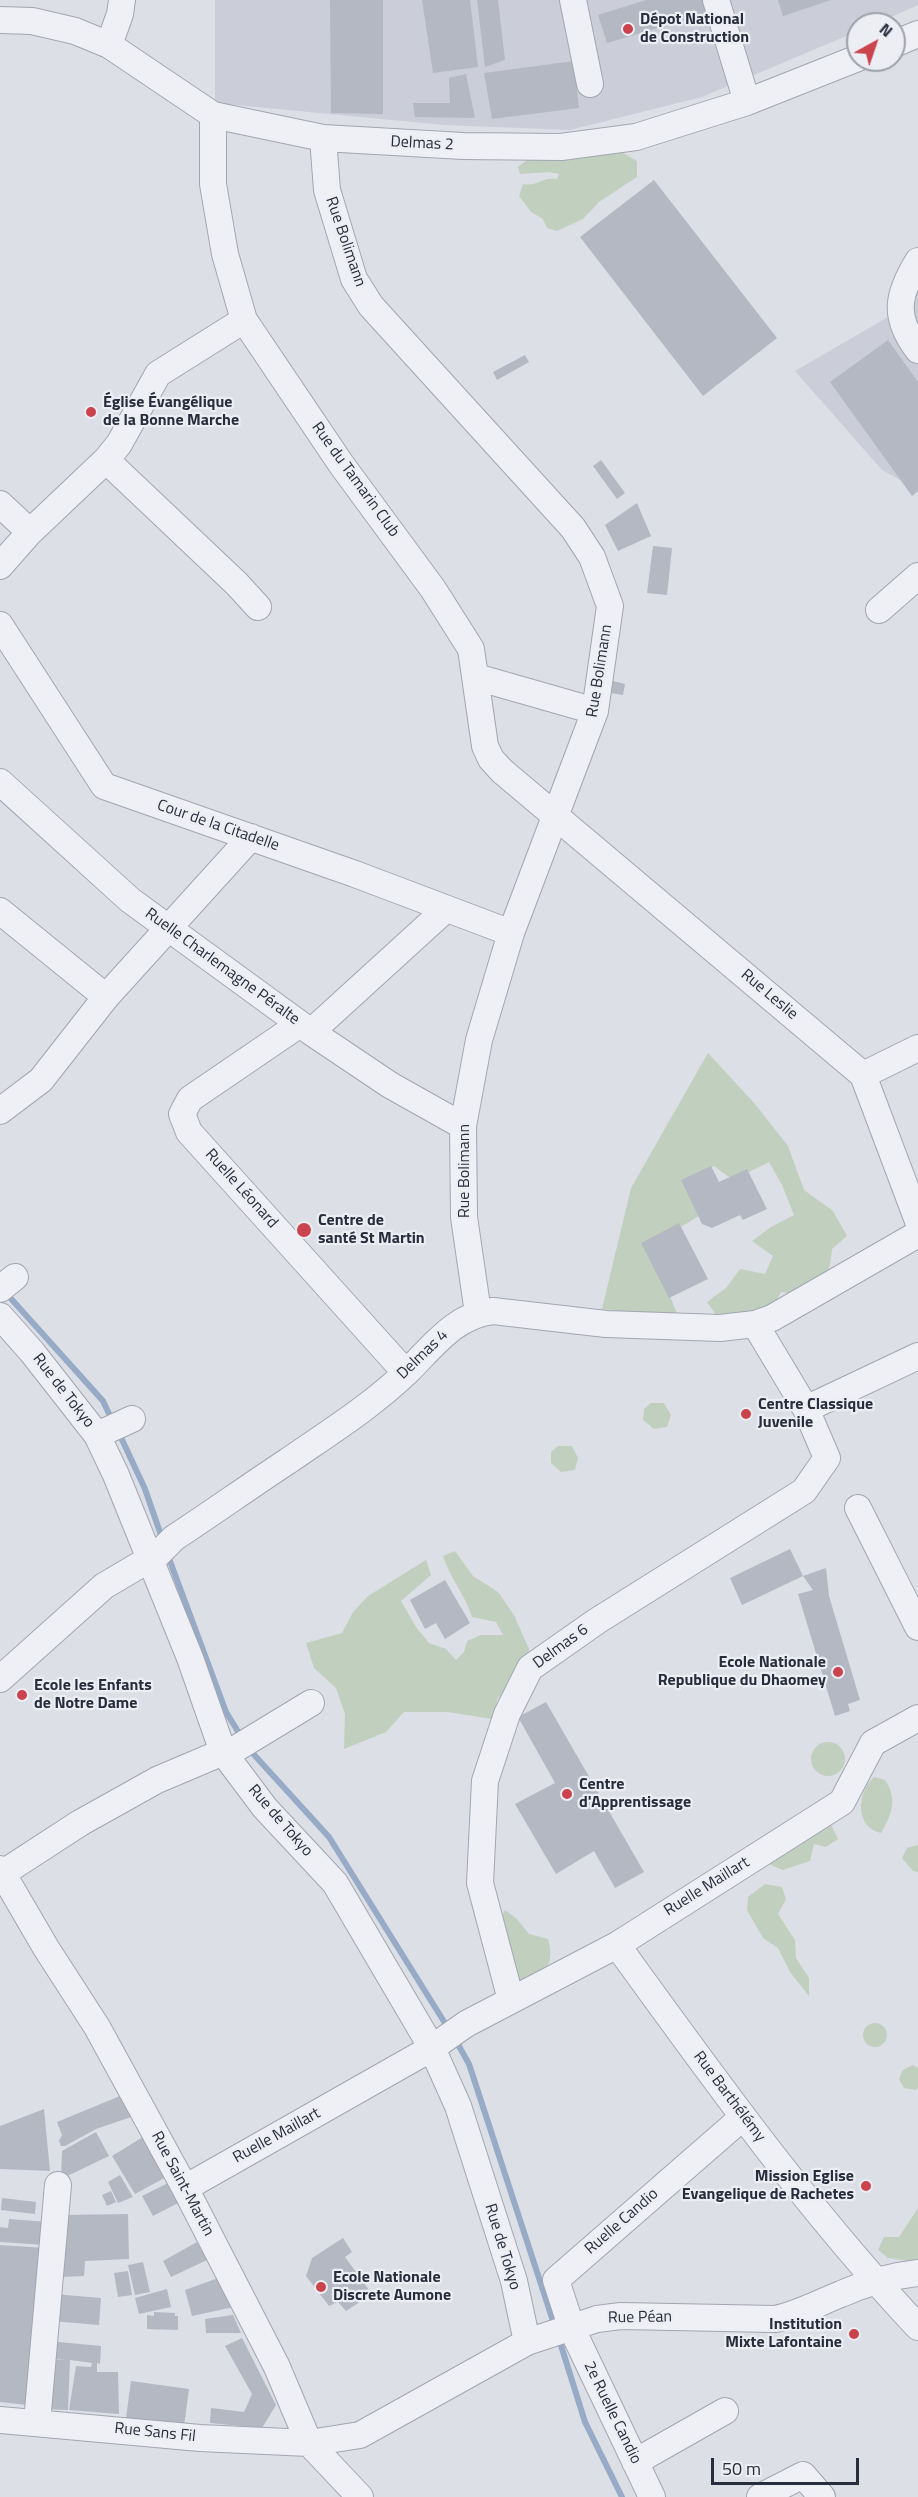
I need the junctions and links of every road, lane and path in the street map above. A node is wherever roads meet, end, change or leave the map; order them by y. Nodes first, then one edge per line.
1 (122, 0) edge
2 (573, 0) edge
3 (716, 0) edge
4 (0, 20) edge
5 (109, 45) junction
6 (846, 63) edge
7 (590, 84) dead end
8 (747, 102) junction
9 (213, 116) junction
10 (323, 138) junction
11 (918, 261) edge
12 (244, 320) junction
13 (918, 350) edge
14 (106, 460) junction
15 (0, 504) edge
16 (30, 532) junction
17 (0, 566) edge
18 (918, 576) edge
19 (258, 607) dead end
20 (879, 610) dead end
21 (0, 625) edge
22 (476, 677) junction
23 (595, 711) junction
24 (0, 782) edge
25 (556, 815) junction
26 (251, 837) junction
27 (446, 909) junction
28 (0, 911) edge
29 (169, 928) junction
30 (511, 933) junction
31 (106, 997) junction
32 (305, 1028) junction
33 (918, 1048) edge
34 (863, 1075) junction
35 (0, 1111) edge
36 (463, 1126) junction
37 (918, 1221) edge
38 (918, 1234) edge
39 (478, 1313) junction
40 (0, 1316) edge
41 (755, 1324) junction
42 (918, 1356) edge
43 (406, 1372) junction
44 (806, 1409) junction
45 (132, 1419) dead end
46 (102, 1432) junction
47 (858, 1508) dead end
48 (160, 1550) junction
49 (918, 1627) edge
50 (0, 1679) edge
51 (311, 1703) dead end
52 (918, 1718) edge
53 (227, 1751) junction
54 (1, 1871) edge
55 (617, 1945) junction
56 (511, 2000) junction
57 (432, 2048) junction
58 (742, 2117) junction
59 (58, 2185) dead end
60 (185, 2188) junction
61 (918, 2273) edge
62 (556, 2280) junction
63 (514, 2281) junction
64 (875, 2281) junction
65 (918, 2327) edge
66 (572, 2329) junction
67 (526, 2342) junction
68 (725, 2411) dead end
69 (0, 2420) edge
70 (37, 2422) junction
71 (309, 2443) junction
72 (635, 2462) junction
73 (360, 2497) edge
74 (652, 2497) edge
75 (760, 2497) edge
76 (822, 2497) edge

1 - 5 street
2 - 7 street
3 - 8 street
4 - 5 street, Delmas 2
5 - 9 street, Delmas 2
6 - 8 street, Delmas 2
8 - 10 street, Delmas 2
9 - 10 street, Delmas 2
9 - 12 street, Rue du Tamarin Club
10 - 23 street, Rue Bolimann
11 - 13 street
12 - 14 street
12 - 22 street, Rue du Tamarin Club
14 - 16 street
14 - 19 street
15 - 16 street
16 - 17 street
18 - 20 street
21 - 26 street, Cour de la Citadelle
22 - 23 street
22 - 25 street, Rue du Tamarin Club
23 - 25 street, Rue Bolimann
24 - 29 street, Ruelle Charlemagne Péralte
25 - 30 street, Rue Bolimann
25 - 34 street, Rue Leslie
26 - 27 street, Cour de la Citadelle
26 - 29 street
27 - 30 street, Cour de la Citadelle
27 - 32 street, Ruelle Léonard
28 - 31 street
29 - 31 street
29 - 32 street, Ruelle Charlemagne Péralte
30 - 36 street, Rue Bolimann
31 - 35 street
32 - 36 street, Ruelle Charlemagne Péralte
32 - 43 street, Ruelle Léonard
33 - 34 street
34 - 37 street, Rue Leslie
36 - 39 street, Rue Bolimann
38 - 41 street, Delmas 4
39 - 41 street, Delmas 4
39 - 43 street, Delmas 4
40 - 46 street, Rue de Tokyo
41 - 44 street, Delmas 6
42 - 44 street
43 - 48 street, Delmas 4
44 - 56 street, Delmas 6
45 - 46 street
46 - 48 street, Rue de Tokyo
47 - 49 street
48 - 50 street, Delmas 4
48 - 53 street, Rue de Tokyo
51 - 53 street
52 - 55 street, Ruelle Maillart
53 - 54 street
53 - 57 street, Rue de Tokyo
54 - 60 street, Rue Saint-Martin
55 - 56 street, Ruelle Maillart
55 - 58 street, Rue Barthélémy
56 - 57 street, Ruelle Maillart
57 - 60 street, Ruelle Maillart
57 - 63 street, Rue de Tokyo
58 - 62 street, Ruelle Candio
58 - 64 street, Rue Barthélémy
59 - 70 street
60 - 71 street, Rue Saint-Martin
61 - 64 street, Rue Péan
62 - 63 street
62 - 66 street, 2e Ruelle Candio
63 - 67 street, Rue de Tokyo
64 - 65 street, Rue Barthélémy
64 - 66 street, Rue Péan
66 - 67 street, Rue Péan
66 - 72 street, 2e Ruelle Candio
67 - 71 street, Rue Péan
68 - 72 street
69 - 70 street, Rue Sans Fil
70 - 71 street, Rue Sans Fil
71 - 73 street, Rue Saint-Martin
72 - 74 street, 2e Ruelle Candio
75 - 76 street

